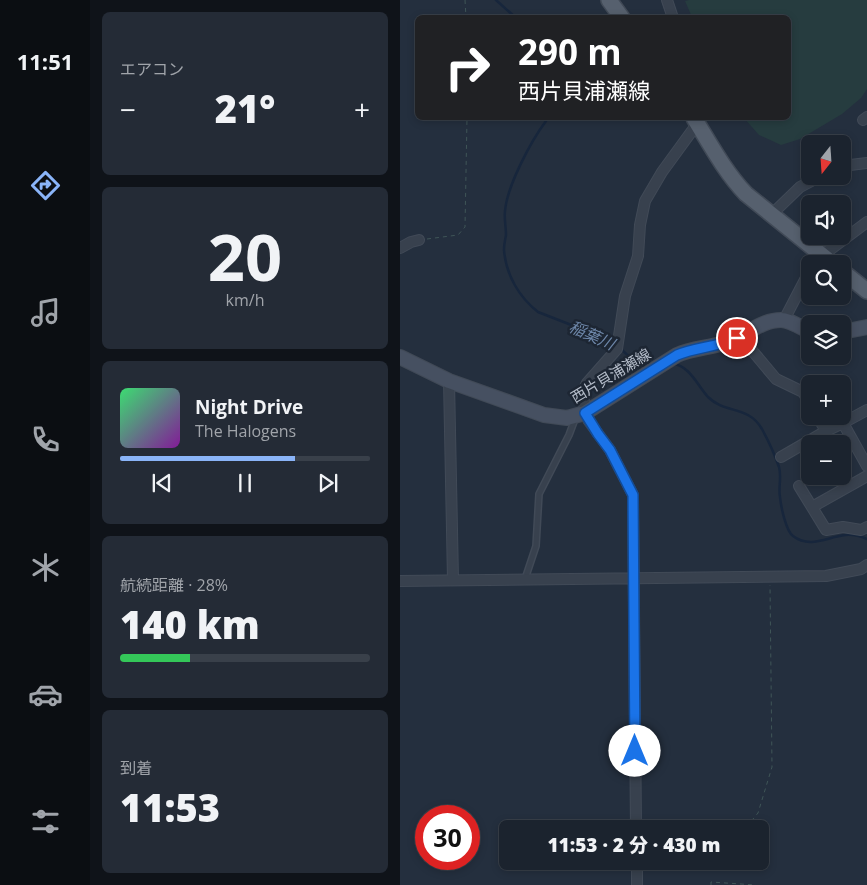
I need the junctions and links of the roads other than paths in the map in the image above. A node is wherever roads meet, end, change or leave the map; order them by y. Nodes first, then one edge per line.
1 (609, 0) edge
2 (667, 0) edge
3 (620, 15) edge
4 (672, 15) edge
5 (696, 121) edge
6 (867, 163) edge
7 (851, 165) edge
8 (804, 185) edge
9 (772, 214) junction
10 (867, 222) edge
11 (419, 240) road end
12 (400, 248) edge
13 (814, 255) edge
14 (822, 255) edge
15 (851, 278) edge
16 (801, 287) edge
17 (867, 291) edge
18 (784, 320) junction
19 (867, 327) edge
20 (801, 328) edge
21 (851, 330) edge
22 (746, 333) junction
23 (400, 357) edge
24 (449, 381) junction
25 (801, 391) edge
26 (867, 410) edge
27 (581, 415) junction
28 (851, 419) edge
29 (822, 425) edge
30 (839, 425) edge
31 (844, 425) edge
32 (826, 432) junction
33 (781, 457) dead end
34 (867, 466) edge
35 (867, 476) edge
36 (799, 486) dead end
37 (812, 507) junction
38 (867, 527) edge
39 (867, 565) edge
40 (634, 577) junction
41 (525, 579) junction
42 (453, 580) junction
43 (400, 581) edge
44 (636, 820) edge
45 (637, 870) edge
46 (637, 885) edge

1 - 3 main road
2 - 4 street
5 - 9 main road
5 - 27 street
6 - 7 street
8 - 9 street
9 - 13 main road
10 - 14 street
11 - 12 street
15 - 17 main road
16 - 18 street
18 - 20 main road
18 - 22 main road, 西片貝浦瀬線
19 - 21 main road
22 - 25 street
22 - 27 main road, 西片貝浦瀬線
23 - 24 main road, 西片貝浦瀬線
24 - 27 main road, 西片貝浦瀬線
24 - 42 street
26 - 28 street
27 - 40 street
27 - 41 lane
29 - 32 street
30 - 32 street
31 - 34 street
32 - 33 street
35 - 37 street
36 - 37 street
37 - 38 street
39 - 40 street
40 - 41 street
40 - 44 street
41 - 42 street
42 - 43 street
45 - 46 street

